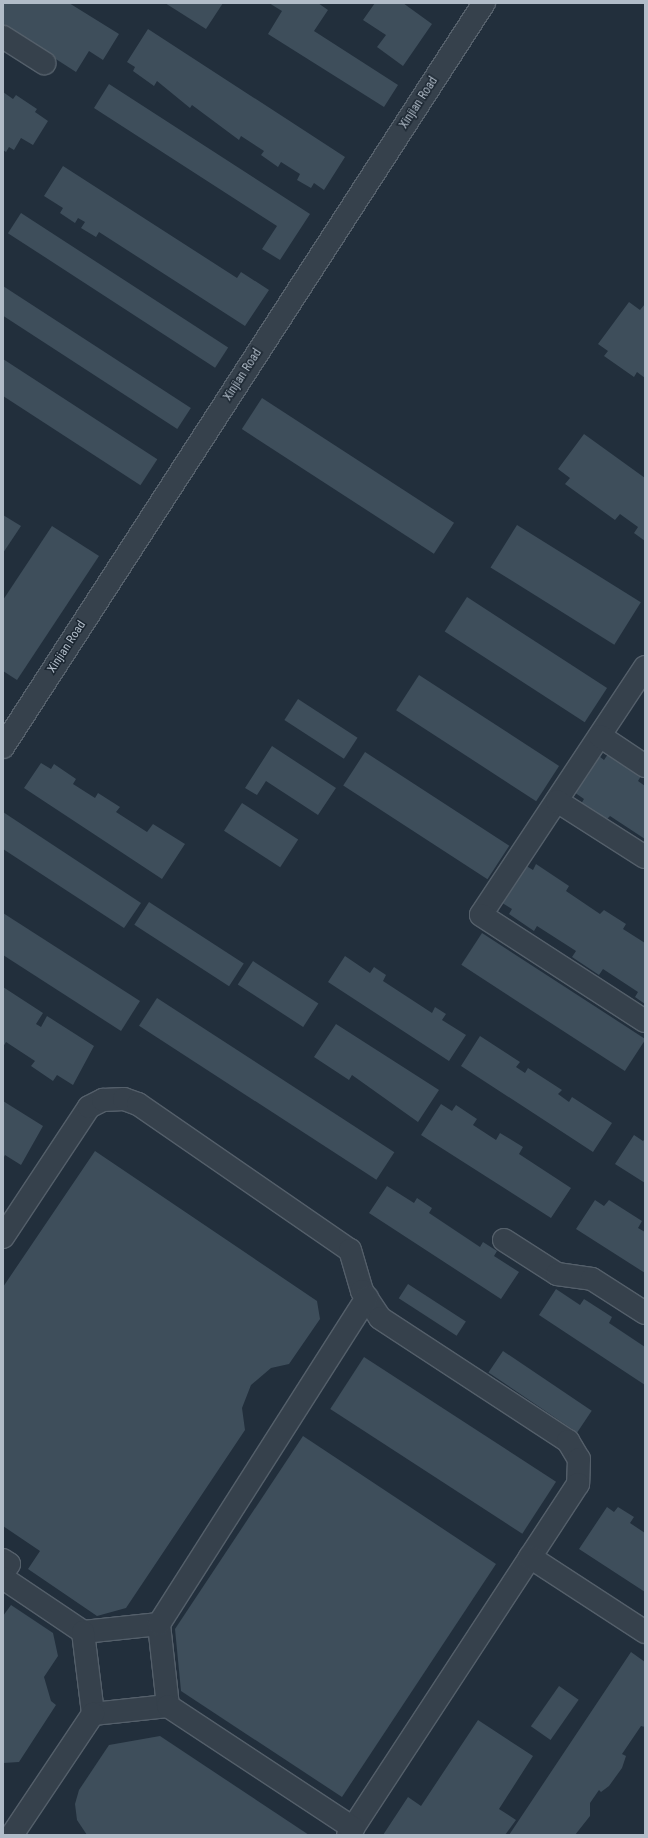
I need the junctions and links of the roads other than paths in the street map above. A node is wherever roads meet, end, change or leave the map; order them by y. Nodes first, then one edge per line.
1 (484, 3) edge
2 (3, 37) edge
3 (44, 63) dead end
4 (645, 667) edge
5 (600, 736) junction
6 (3, 747) edge
7 (645, 766) edge
8 (557, 801) junction
9 (645, 858) edge
10 (645, 1021) edge
11 (3, 1237) edge
12 (504, 1240) dead end
13 (367, 1298) junction
14 (645, 1313) edge
15 (530, 1557) junction
16 (3, 1560) edge
17 (3, 1573) edge
18 (3, 1578) edge
19 (159, 1624) junction
20 (83, 1632) junction
21 (645, 1632) edge
22 (168, 1706) junction
23 (93, 1714) junction
24 (350, 1832) edge
25 (12, 1835) edge

1 - 6 street, Xinjian Road
2 - 3 street
4 - 5 street
5 - 7 street
5 - 8 street
8 - 9 street
8 - 10 street
11 - 13 street
12 - 14 street
13 - 15 street
13 - 19 street
15 - 21 street
15 - 24 street
16 - 17 street
18 - 20 street
19 - 20 street
19 - 22 street
20 - 23 street
22 - 23 street
22 - 24 street
23 - 25 street

